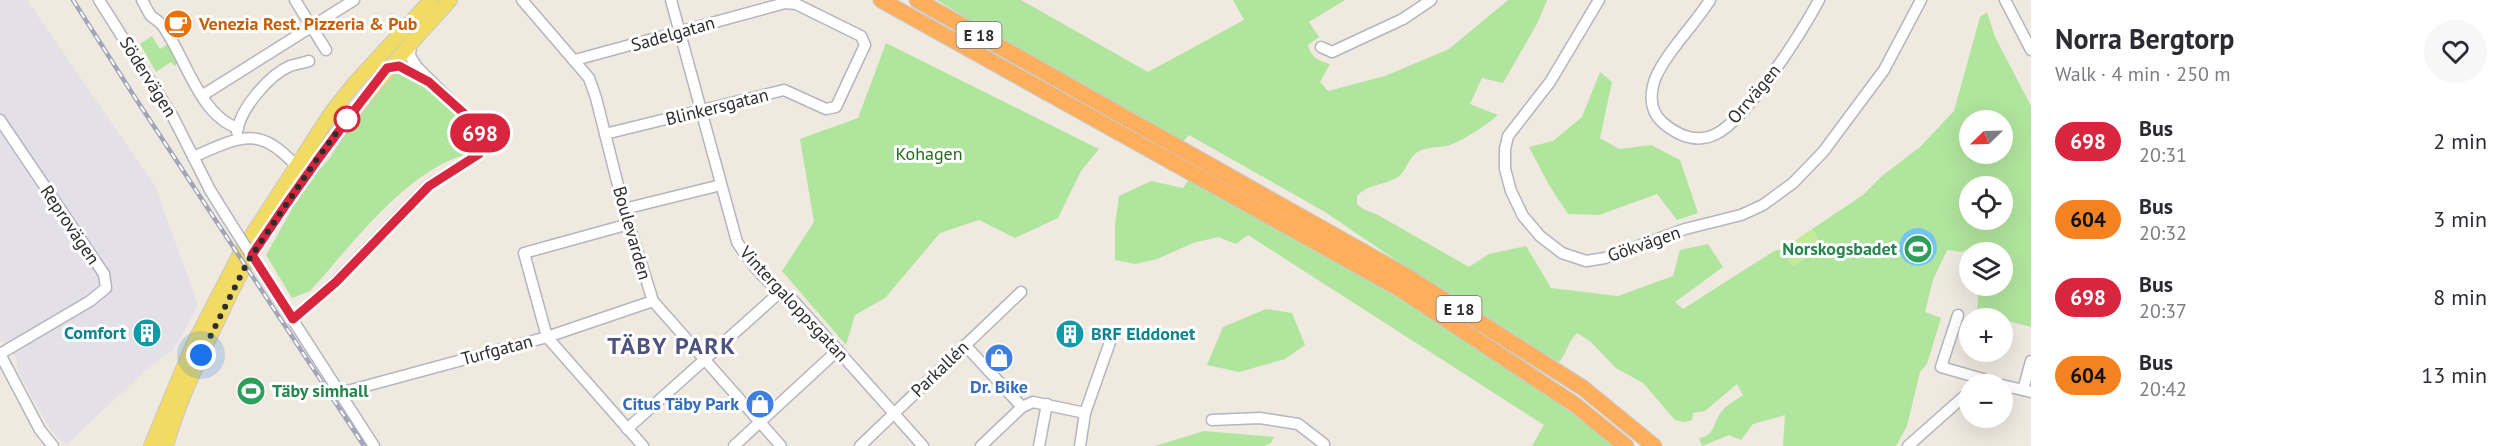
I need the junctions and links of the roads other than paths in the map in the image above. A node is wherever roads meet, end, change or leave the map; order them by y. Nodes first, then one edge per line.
1 (99, 0) edge
2 (142, 0) edge
3 (295, 0) edge
4 (354, 0) edge
5 (431, 0) edge
6 (450, 0) edge
7 (522, 0) edge
8 (671, 0) edge
9 (881, 0) edge
10 (917, 0) edge
11 (927, 0) edge
12 (1431, 0) edge
13 (1599, 0) edge
14 (1710, 0) edge
15 (1819, 0) edge
16 (1922, 0) edge
17 (2006, 0) edge
18 (312, 27) junction
19 (679, 33) junction
20 (411, 42) junction
21 (1321, 47) dead end
22 (326, 50) dead end
23 (2031, 50) edge
24 (575, 60) junction
25 (309, 61) dead end
26 (387, 68) junction
27 (1042, 71) junction
28 (429, 82) junction
29 (202, 95) junction
30 (826, 110) joint
31 (700, 111) junction
32 (0, 120) edge
33 (237, 133) junction
34 (605, 134) junction
35 (278, 147) junction
36 (306, 152) junction
37 (194, 157) junction
38 (296, 166) junction
39 (721, 185) junction
40 (624, 209) junction
41 (629, 224) junction
42 (1021, 292) dead end
43 (779, 293) junction
44 (653, 301) junction
45 (1958, 315) dead end
46 (293, 319) junction
47 (547, 337) junction
48 (1110, 342) dead end
49 (965, 345) junction
50 (838, 350) junction
51 (0, 354) edge
52 (2031, 361) edge
53 (705, 362) junction
54 (1959, 374) edge
55 (2027, 391) edge
56 (340, 393) junction
57 (1959, 401) edge
58 (1047, 404) junction
59 (1022, 407) junction
60 (895, 413) junction
61 (1085, 413) junction
62 (1212, 420) dead end
63 (760, 422) junction
64 (172, 425) junction
65 (627, 429) junction
66 (1324, 444) dead end
67 (1909, 445) edge
68 (53, 446) edge
69 (151, 446) edge
70 (166, 446) edge
71 (175, 446) edge
72 (374, 446) edge
73 (643, 446) edge
74 (734, 446) edge
75 (782, 446) edge
76 (860, 446) edge
77 (923, 446) edge
78 (981, 446) edge
79 (1039, 446) edge
80 (1080, 446) edge
81 (1626, 446) edge
82 (1654, 446) edge

1 - 37 street, Södervägen
2 - 29 street
3 - 18 street
4 - 18 street, Södervägen
5 - 36 main road
6 - 20 main road
7 - 24 street, Boulevarden
8 - 19 street, Vintergaloppsgatan
9 - 81 highway, E 18
10 - 27 highway, E 18
11 - 27 highway
12 - 21 street
13 - 16 street, Gökvägen
14 - 15 street, Orrvägen
17 - 23 street
18 - 22 street
18 - 29 street, Södervägen
19 - 24 street, Sadelgatan
19 - 30 street, Sadelgatan
19 - 31 street, Vintergaloppsgatan
20 - 26 main road
20 - 28 street
24 - 34 street, Boulevarden
25 - 33 street
26 - 28 street
26 - 64 main road
27 - 82 highway, E 18
28 - 46 street
29 - 33 street
30 - 31 street, Blinkersgatan
31 - 34 street, Blinkersgatan
31 - 39 street, Vintergaloppsgatan
32 - 51 street, Reprovägen
33 - 35 street
33 - 37 street
34 - 40 street, Boulevarden
35 - 36 street
35 - 38 street
36 - 38 main road
37 - 46 street, Södervägen, bridge
38 - 69 main road
39 - 40 street
39 - 43 street, Vintergaloppsgatan
40 - 41 street, Boulevarden
41 - 44 street, Boulevarden
41 - 47 street
42 - 49 street, Parkallén
43 - 50 street, Vintergaloppsgatan
43 - 53 street
44 - 47 street, Turfgatan
44 - 53 street, Boulevarden
45 - 54 street
46 - 56 street, Södervägen
47 - 56 street, Turfgatan
47 - 65 street
48 - 61 street
49 - 59 street
49 - 60 street, Parkallén
50 - 60 street, Vintergaloppsgatan
50 - 63 street
51 - 68 street
52 - 55 street
53 - 63 street, Boulevarden
53 - 65 street
56 - 72 street, Södervägen
57 - 67 street
58 - 59 street
58 - 61 street
58 - 79 street
59 - 78 street
60 - 76 street, Parkallén
60 - 77 street, Vintergaloppsgatan
61 - 80 street
62 - 66 street
63 - 74 street
63 - 75 street, Boulevarden
64 - 70 main road
64 - 71 street
65 - 73 street

